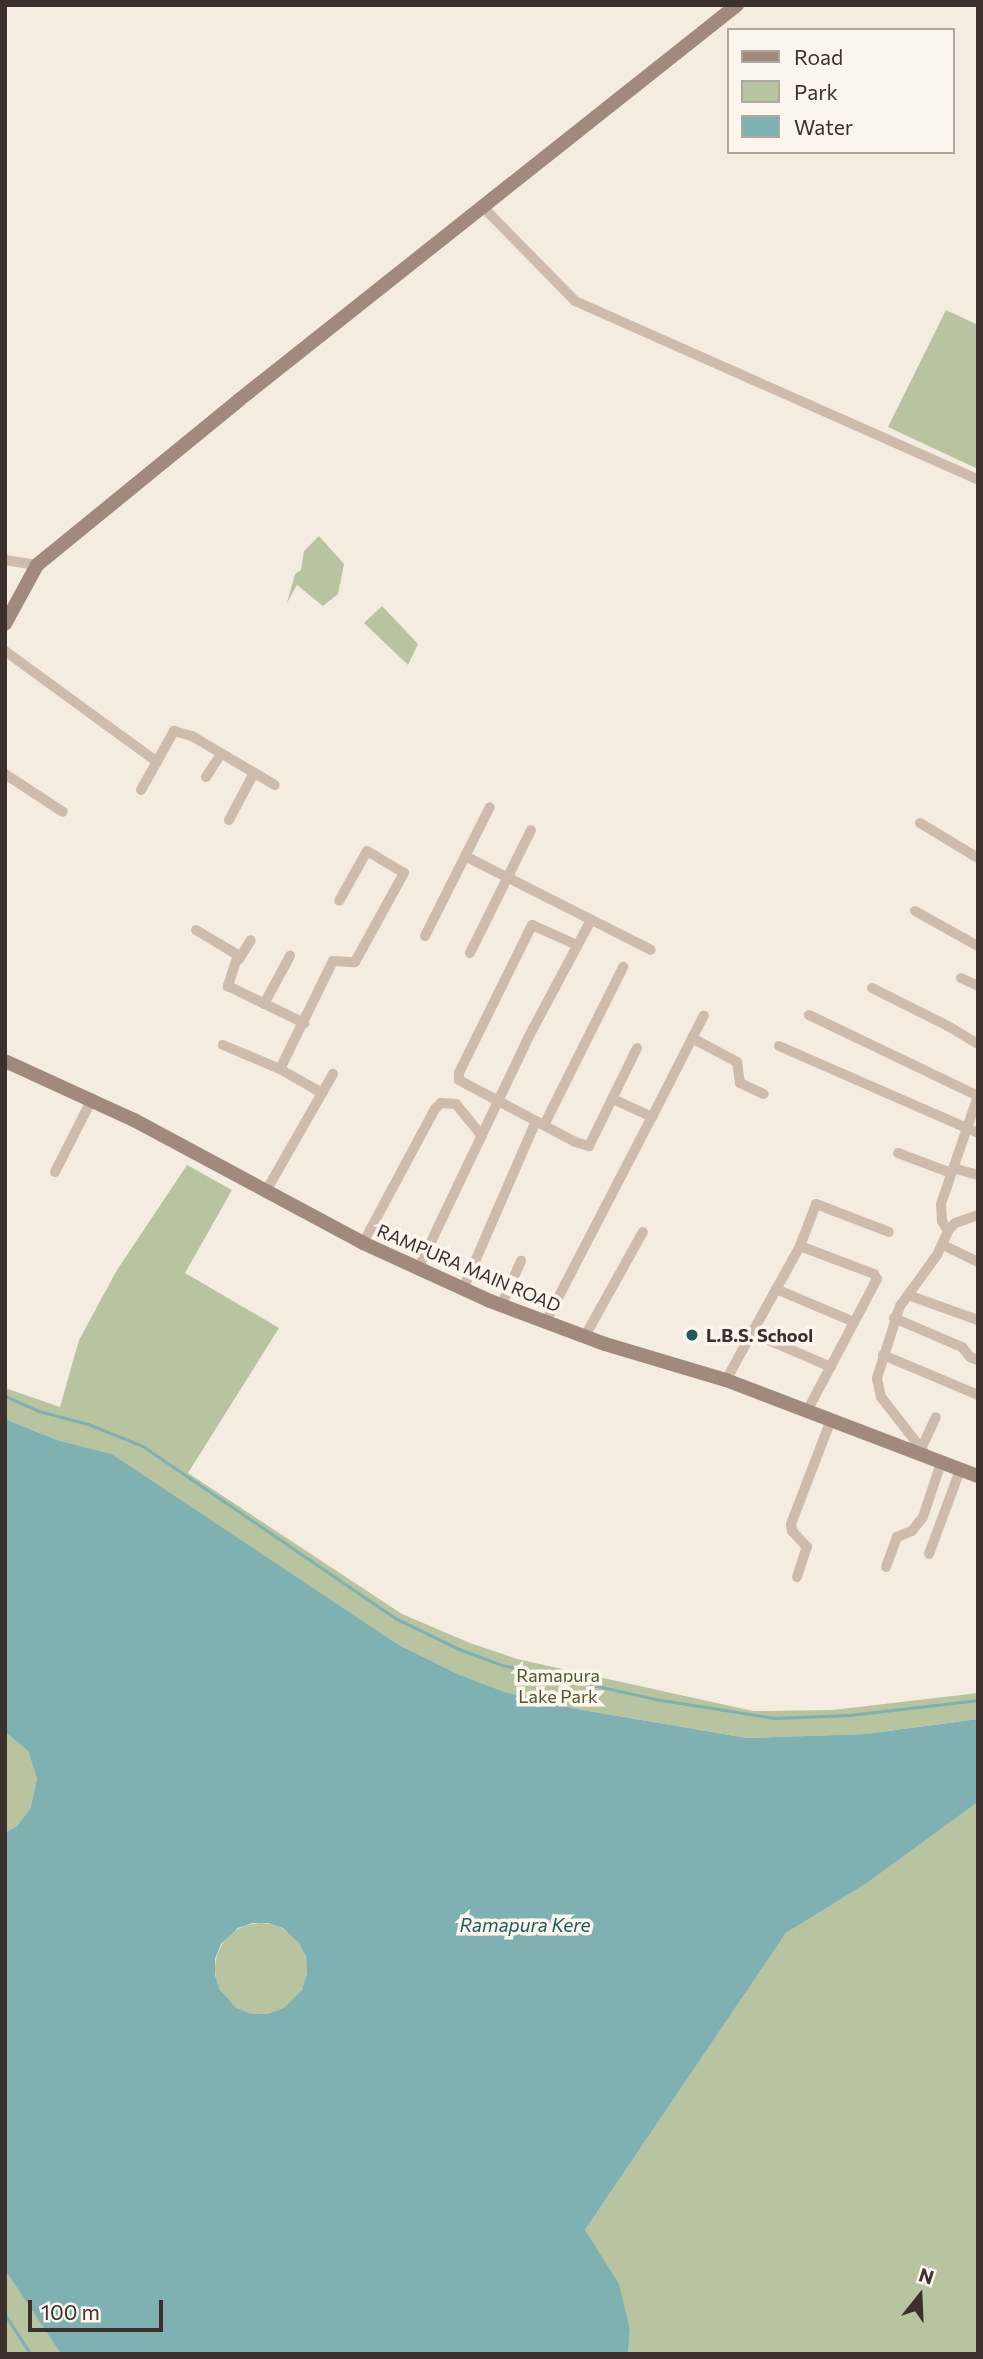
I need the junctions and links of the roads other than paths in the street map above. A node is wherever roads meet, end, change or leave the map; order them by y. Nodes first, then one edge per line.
1 (737, 5) edge
2 (483, 207) junction
3 (978, 480) edge
4 (5, 560) edge
5 (37, 565) junction
6 (5, 624) edge
7 (5, 651) edge
8 (221, 754) junction
9 (157, 762) junction
10 (254, 773) junction
11 (5, 774) edge
12 (206, 777) dead end
13 (275, 785) dead end
14 (141, 790) dead end
15 (490, 807) dead end
16 (63, 812) dead end
17 (229, 820) dead end
18 (920, 823) dead end
19 (531, 830) dead end
20 (465, 856) junction
21 (978, 858) edge
22 (508, 877) junction
23 (339, 901) dead end
24 (915, 911) dead end
25 (591, 920) junction
26 (196, 930) dead end
27 (425, 936) dead end
28 (251, 940) dead end
29 (577, 945) junction
30 (978, 946) edge
31 (651, 950) dead end
32 (470, 953) dead end
33 (290, 956) dead end
34 (239, 960) junction
35 (624, 967) dead end
36 (961, 978) dead end
37 (978, 986) edge
38 (872, 988) dead end
39 (264, 1004) junction
40 (704, 1015) dead end
41 (809, 1015) dead end
42 (304, 1023) junction
43 (692, 1038) junction
44 (978, 1044) edge
45 (223, 1045) dead end
46 (779, 1046) dead end
47 (637, 1048) dead end
48 (5, 1061) edge
49 (279, 1069) junction
50 (333, 1074) dead end
51 (322, 1093) junction
52 (764, 1094) dead end
53 (978, 1096) edge
54 (92, 1099) junction
55 (613, 1099) junction
56 (498, 1102) junction
57 (652, 1117) junction
58 (540, 1123) junction
59 (966, 1129) junction
60 (978, 1133) edge
61 (481, 1136) junction
62 (898, 1153) dead end
63 (952, 1171) junction
64 (55, 1172) dead end
65 (978, 1175) edge
66 (266, 1191) junction
67 (978, 1215) edge
68 (948, 1231) junction
69 (643, 1232) dead end
70 (888, 1232) dead end
71 (363, 1243) junction
72 (943, 1245) junction
73 (800, 1246) junction
74 (521, 1261) dead end
75 (978, 1262) edge
76 (418, 1269) junction
77 (463, 1289) junction
78 (776, 1289) junction
79 (908, 1295) junction
80 (484, 1299) junction
81 (503, 1299) junction
82 (526, 1315) junction
83 (894, 1318) junction
84 (978, 1320) edge
85 (855, 1322) junction
86 (545, 1323) junction
87 (752, 1333) junction
88 (585, 1336) junction
89 (883, 1356) junction
90 (978, 1360) edge
91 (831, 1367) junction
92 (726, 1380) junction
93 (978, 1395) edge
94 (807, 1410) junction
95 (936, 1417) dead end
96 (831, 1420) junction
97 (931, 1457) junction
98 (960, 1470) junction
99 (978, 1476) edge
100 (929, 1554) dead end
101 (886, 1567) dead end
102 (797, 1577) dead end

1 - 2 main road
2 - 3 street
2 - 5 main road
4 - 5 street
5 - 6 main road
7 - 9 street
8 - 9 street
8 - 10 street
8 - 12 street
9 - 14 street
10 - 13 street
10 - 17 street
11 - 16 street
15 - 20 street
18 - 21 street
19 - 22 street
20 - 22 street
20 - 27 street
22 - 25 street
22 - 32 street
23 - 42 street
24 - 30 street
25 - 29 street
25 - 31 street
26 - 34 street
28 - 34 street
29 - 56 street
29 - 56 street
33 - 39 street
34 - 39 street
35 - 58 street
36 - 37 street
38 - 44 street
39 - 42 street
40 - 43 street
41 - 53 street
42 - 49 street
43 - 52 street
43 - 57 street
45 - 49 street
46 - 59 street
47 - 55 street
48 - 54 main road, RAMPURA MAIN ROAD
49 - 51 street
50 - 51 street
51 - 66 street
53 - 59 street
54 - 64 street
54 - 66 main road, RAMPURA MAIN ROAD
55 - 57 street
55 - 58 street
56 - 58 street
56 - 61 street
57 - 86 street
58 - 77 street
59 - 60 street
59 - 63 street
61 - 71 street
61 - 76 street
62 - 63 street
63 - 65 street
63 - 68 street
66 - 71 main road, RAMPURA MAIN ROAD
67 - 68 street
68 - 72 street
69 - 88 street
70 - 73 street
71 - 76 main road, RAMPURA MAIN ROAD
72 - 75 street
72 - 79 street
73 - 78 street
73 - 85 street
74 - 81 street
76 - 77 main road, RAMPURA MAIN ROAD
77 - 80 main road, RAMPURA MAIN ROAD
78 - 85 street
78 - 87 street
79 - 83 street
79 - 84 street
80 - 81 street
80 - 82 main road, RAMPURA MAIN ROAD
81 - 82 street
82 - 86 main road, RAMPURA MAIN ROAD
83 - 89 street
83 - 90 street
85 - 91 street
86 - 88 main road, RAMPURA MAIN ROAD
87 - 91 street
87 - 92 street
88 - 92 main road, RAMPURA MAIN ROAD
89 - 93 street
89 - 97 street
91 - 94 street
92 - 94 main road, RAMPURA MAIN ROAD
94 - 96 main road, RAMPURA MAIN ROAD
95 - 97 street
96 - 97 main road, RAMPURA MAIN ROAD
96 - 102 street
97 - 98 main road, RAMPURA MAIN ROAD
97 - 101 street
98 - 99 main road, RAMPURA MAIN ROAD
98 - 100 street

